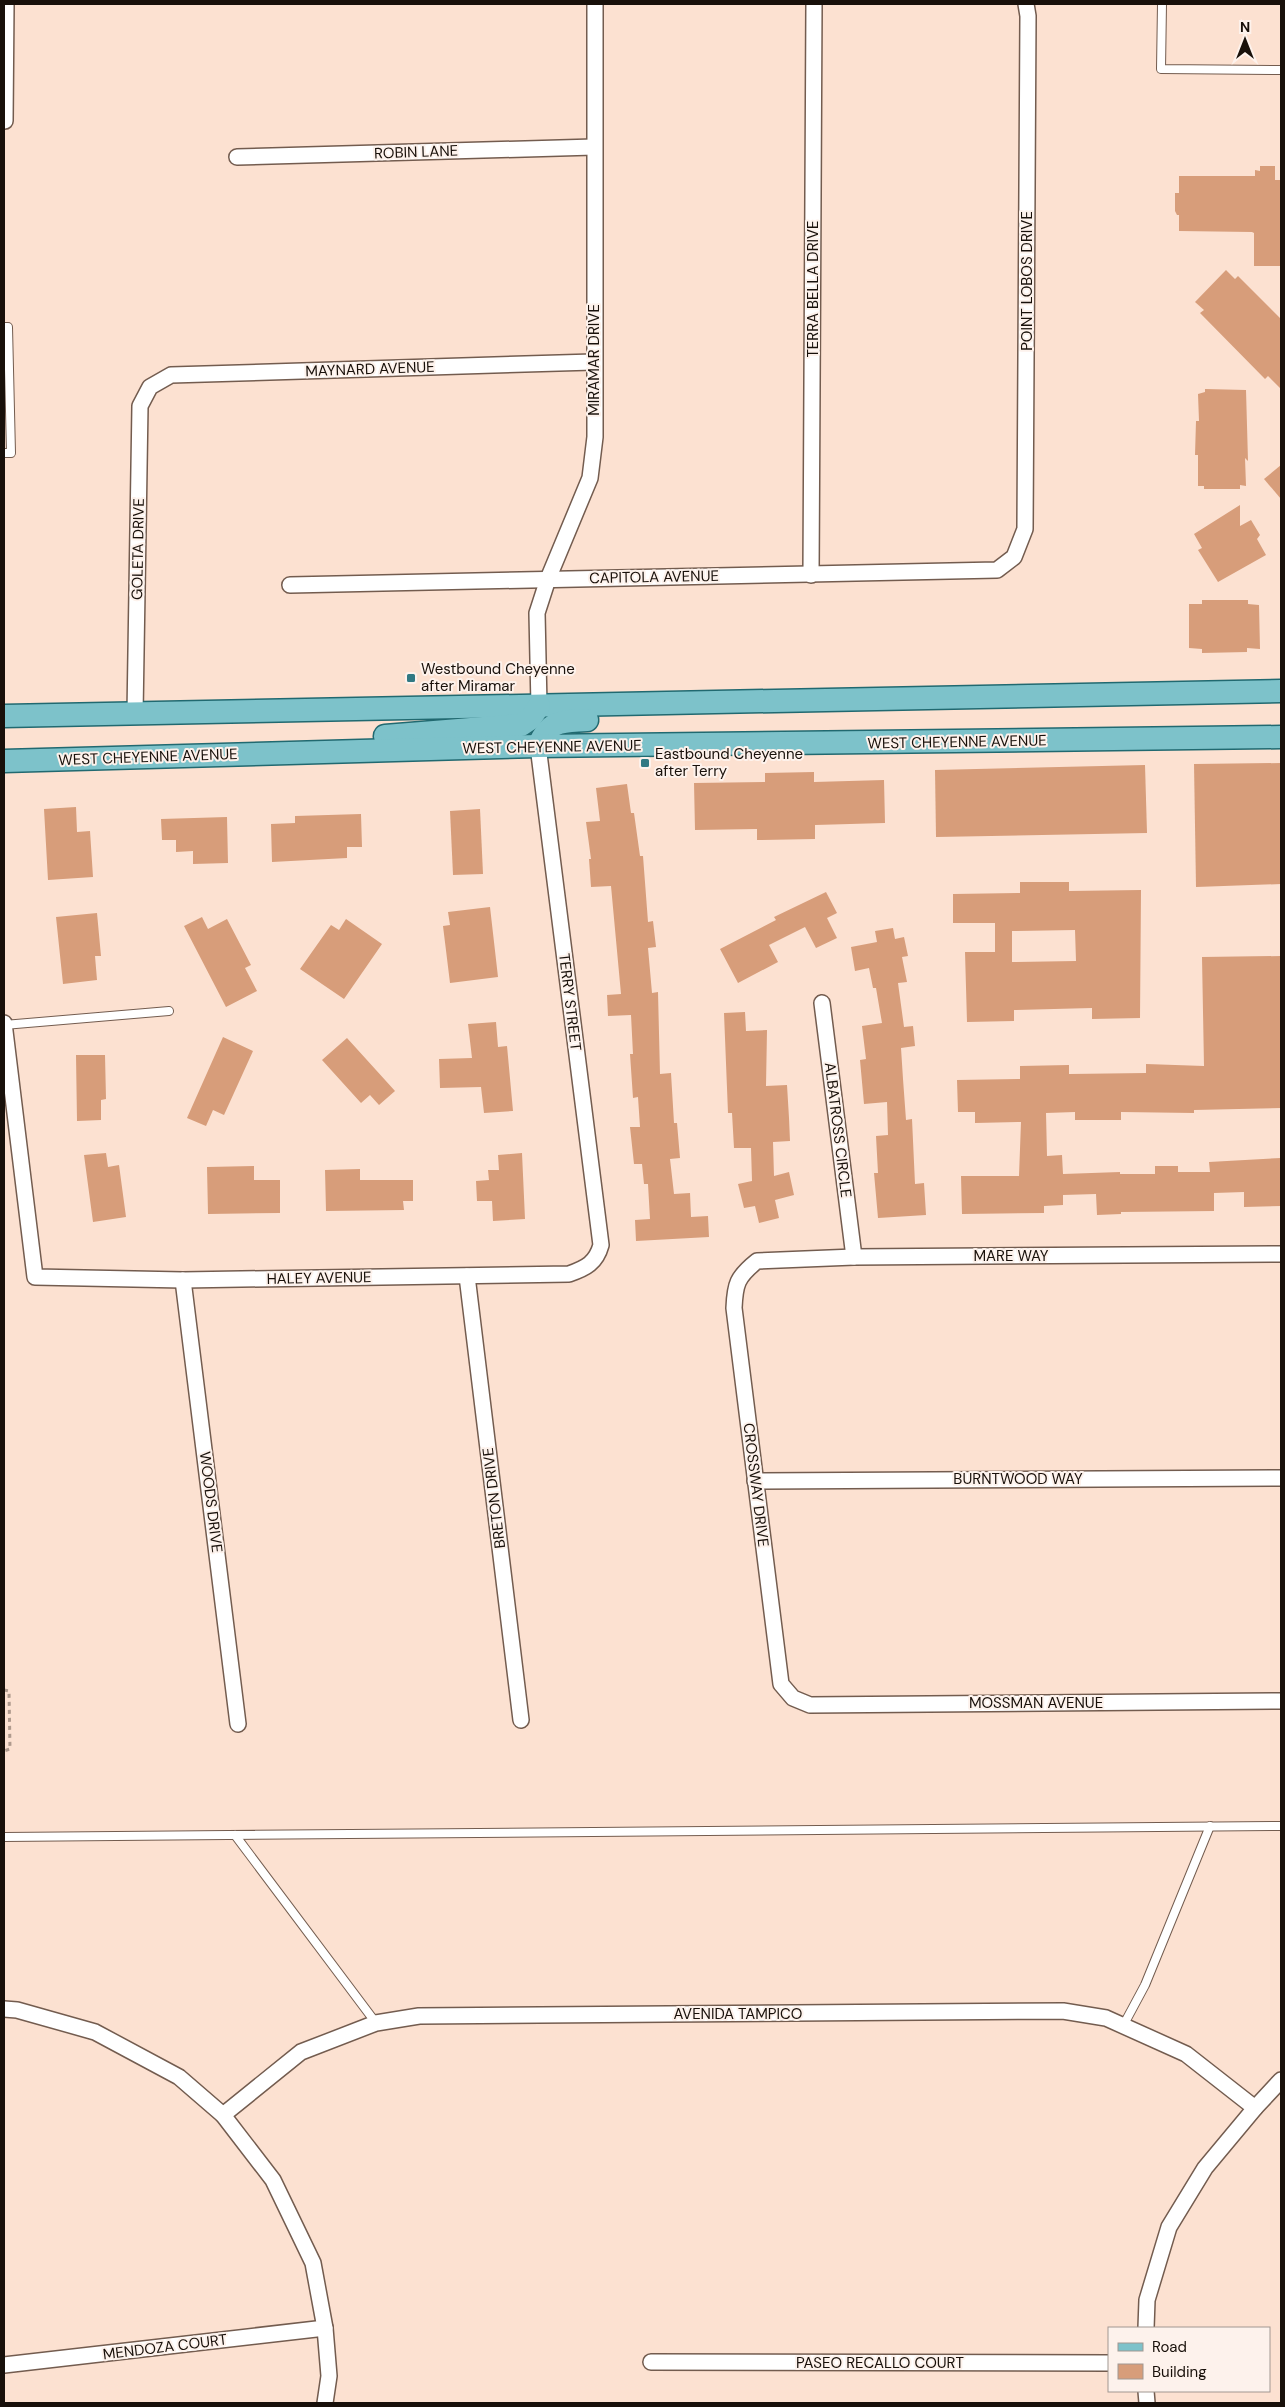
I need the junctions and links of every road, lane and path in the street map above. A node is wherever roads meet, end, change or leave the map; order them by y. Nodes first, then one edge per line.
1 (6, 4) edge
2 (595, 4) edge
3 (814, 4) edge
4 (1026, 4) edge
5 (1162, 4) edge
6 (1281, 70) edge
7 (5, 121) edge
8 (594, 147) junction
9 (237, 157) dead end
10 (4, 327) edge
11 (593, 362) junction
12 (150, 387) joint
13 (4, 453) edge
14 (1014, 557) joint
15 (811, 575) junction
16 (548, 579) junction
17 (290, 585) dead end
18 (1281, 691) edge
19 (812, 701) junction
20 (539, 706) junction
21 (135, 714) junction
22 (4, 716) edge
23 (1281, 737) edge
24 (538, 746) junction
25 (299, 752) junction
26 (4, 761) edge
27 (822, 1003) dead end
28 (169, 1011) dead end
29 (4, 1024) edge
30 (1281, 1254) edge
31 (598, 1256) joint
32 (854, 1257) junction
33 (744, 1271) joint
34 (468, 1276) junction
35 (183, 1280) junction
36 (1281, 1478) edge
37 (755, 1481) junction
38 (4, 1690) edge
39 (793, 1698) joint
40 (1281, 1701) edge
41 (521, 1720) dead end
42 (238, 1724) dead end
43 (4, 1751) edge
44 (1210, 1826) junction
45 (1281, 1826) edge
46 (235, 1835) junction
47 (4, 1837) edge
48 (4, 2009) edge
49 (376, 2023) junction
50 (1123, 2026) junction
51 (1281, 2080) edge
52 (1255, 2108) junction
53 (223, 2115) junction
54 (1146, 2327) edge
55 (325, 2328) junction
56 (651, 2362) dead end
57 (1108, 2363) edge
58 (4, 2365) edge
59 (326, 2403) edge

1 - 7 street
2 - 8 street, MIRAMAR DRIVE
3 - 15 street, TERRA BELLA DRIVE
4 - 14 street, POINT LOBOS DRIVE
5 - 6 lane
8 - 9 street, ROBIN LANE
8 - 11 street, MIRAMAR DRIVE
10 - 13 lane
11 - 12 street, MAYNARD AVENUE
11 - 16 street, MIRAMAR DRIVE
12 - 21 street, GOLETA DRIVE
14 - 15 street, CAPITOLA AVENUE
15 - 16 street, CAPITOLA AVENUE
16 - 17 street, CAPITOLA AVENUE
16 - 20 street, MIRAMAR DRIVE
18 - 19 main road
19 - 20 main road
19 - 24 main road
20 - 21 main road
20 - 25 main road
21 - 22 main road
23 - 24 main road, WEST CHEYENNE AVENUE
24 - 25 main road, WEST CHEYENNE AVENUE
24 - 31 street, TERRY STREET
25 - 26 main road, WEST CHEYENNE AVENUE
27 - 32 street, ALBATROSS CIRCLE
28 - 29 lane
29 - 35 street, HALEY AVENUE
30 - 32 street, MARE WAY
31 - 34 street, HALEY AVENUE
32 - 33 street, MARE WAY
33 - 37 street, CROSSWAY DRIVE
34 - 35 street, HALEY AVENUE
34 - 41 street, BRETON DRIVE
35 - 42 street, WOODS DRIVE
36 - 37 street, BURNTWOOD WAY
37 - 39 street, CROSSWAY DRIVE
38 - 43 path
39 - 40 street, MOSSMAN AVENUE
44 - 45 lane
44 - 46 lane
44 - 50 lane
46 - 47 lane
46 - 49 lane
48 - 53 street
49 - 50 street, AVENIDA TAMPICO
49 - 53 street, AVENIDA TAMPICO
50 - 52 street, AVENIDA TAMPICO
51 - 52 street
52 - 54 street
53 - 55 street
55 - 58 street, MENDOZA COURT
55 - 59 street
56 - 57 street, PASEO RECALLO COURT

